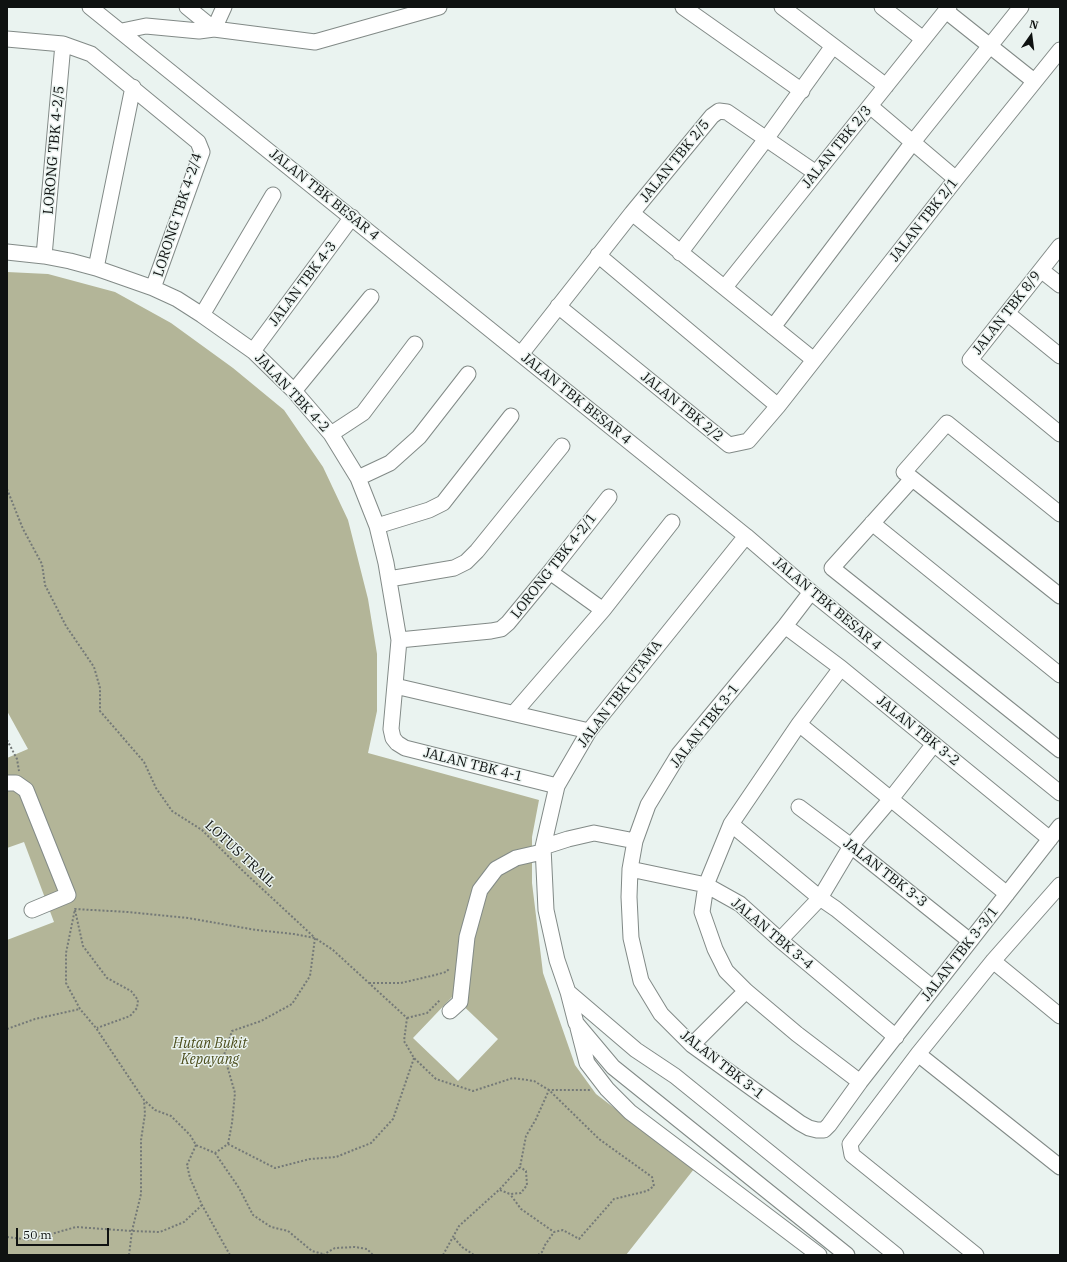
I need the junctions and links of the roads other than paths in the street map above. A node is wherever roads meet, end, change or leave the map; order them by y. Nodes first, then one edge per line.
1 (90, 7) edge
2 (187, 7) edge
3 (224, 7) edge
4 (440, 7) edge
5 (683, 7) edge
6 (782, 7) edge
7 (882, 7) edge
8 (1021, 7) edge
9 (947, 9) edge
10 (214, 29) junction
11 (122, 31) junction
12 (7, 39) edge
13 (924, 39) junction
14 (63, 44) junction
15 (833, 46) junction
16 (990, 46) junction
17 (1060, 50) edge
18 (1034, 81) junction
19 (886, 86) junction
20 (133, 87) junction
21 (802, 91) junction
22 (870, 106) junction
23 (766, 139) junction
24 (913, 142) junction
25 (816, 173) junction
26 (956, 179) junction
27 (273, 195) dead end
28 (632, 213) junction
29 (352, 217) junction
30 (1060, 246) edge
31 (7, 252) edge
32 (680, 253) junction
33 (598, 255) junction
34 (44, 256) junction
35 (96, 268) junction
36 (1041, 270) junction
37 (1060, 285) edge
38 (725, 287) junction
39 (153, 288) junction
40 (371, 296) dead end
41 (558, 306) junction
42 (1007, 313) junction
43 (202, 315) junction
44 (773, 327) junction
45 (415, 344) dead end
46 (253, 351) junction
47 (521, 354) junction
48 (1060, 356) edge
49 (814, 360) junction
50 (468, 374) dead end
51 (294, 390) junction
52 (778, 406) junction
53 (511, 416) dead end
54 (1058, 428) edge
55 (331, 434) junction
56 (562, 446) dead end
57 (358, 478) junction
58 (912, 479) junction
59 (609, 497) dead end
60 (1060, 514) edge
61 (672, 522) dead end
62 (872, 523) junction
63 (377, 526) junction
64 (746, 536) junction
65 (550, 572) junction
66 (389, 579) junction
67 (811, 592) junction
68 (1060, 596) edge
69 (603, 610) junction
70 (785, 626) junction
71 (399, 640) junction
72 (841, 668) junction
73 (1060, 675) edge
74 (395, 686) junction
75 (514, 713) junction
76 (798, 724) junction
77 (589, 731) junction
78 (393, 738) joint
79 (934, 744) junction
80 (1060, 750) edge
81 (14, 784) edge
82 (557, 786) junction
83 (1060, 793) edge
84 (890, 800) junction
85 (799, 807) dead end
86 (731, 824) junction
87 (1060, 826) edge
88 (1050, 839) junction
89 (635, 841) junction
90 (851, 846) junction
91 (543, 850) junction
92 (630, 869) junction
93 (1060, 884) edge
94 (706, 886) junction
95 (1007, 894) junction
96 (820, 898) junction
97 (32, 910) dead end
98 (780, 940) junction
99 (970, 941) junction
100 (993, 961) junction
101 (933, 988) junction
102 (746, 991) junction
103 (568, 992) junction
104 (450, 1011) dead end
105 (1060, 1016) edge
106 (576, 1023) junction
107 (896, 1037) junction
108 (692, 1045) junction
109 (918, 1054) junction
110 (860, 1082) junction
111 (1060, 1167) edge
112 (819, 1255) edge
113 (847, 1255) edge
114 (896, 1255) edge
115 (976, 1255) edge

1 - 11 street, JALAN TBK BESAR 4
2 - 10 street
3 - 10 street
4 - 10 street
5 - 21 street
6 - 15 street
7 - 13 street
8 - 16 street
9 - 13 street, JALAN TBK 2/3
9 - 16 street
10 - 11 street
11 - 29 street, JALAN TBK BESAR 4
12 - 14 street
13 - 19 street, JALAN TBK 2/3
14 - 20 street
14 - 34 street, LORONG TBK 4-2/5
15 - 19 street
15 - 21 street
16 - 18 street
16 - 24 street
17 - 18 street, JALAN TBK 2/1
18 - 26 street, JALAN TBK 2/1
19 - 22 street, JALAN TBK 2/3
20 - 35 street
20 - 39 street, LORONG TBK 4-2/4
21 - 23 street
22 - 24 street
22 - 25 street, JALAN TBK 2/3
23 - 25 street
23 - 28 street, JALAN TBK 2/5
23 - 32 street
24 - 26 street
24 - 44 street
25 - 38 street, JALAN TBK 2/3
26 - 49 street, JALAN TBK 2/1
27 - 43 street
28 - 32 street
28 - 33 street, JALAN TBK 2/5
29 - 46 street, JALAN TBK 4-3
29 - 47 street, JALAN TBK BESAR 4
30 - 36 street, JALAN TBK 8/9
31 - 34 street, JALAN TBK 4-2
32 - 38 street
33 - 41 street, JALAN TBK 2/5
33 - 52 street
34 - 35 street, JALAN TBK 4-2
35 - 39 street, JALAN TBK 4-2
36 - 37 street
36 - 42 street, JALAN TBK 8/9
38 - 44 street
39 - 43 street, JALAN TBK 4-2
40 - 51 street
41 - 47 street, JALAN TBK 2/5
41 - 52 street, JALAN TBK 2/2
42 - 48 street
42 - 54 street, JALAN TBK 8/9
43 - 46 street, JALAN TBK 4-2
44 - 49 street
45 - 55 street
46 - 51 street, JALAN TBK 4-2
47 - 64 street, JALAN TBK BESAR 4
49 - 52 street, JALAN TBK 2/2
50 - 57 street
51 - 55 street, JALAN TBK 4-2
53 - 63 street
55 - 57 street, JALAN TBK 4-2
56 - 66 street
57 - 63 street, JALAN TBK 4-2
58 - 60 street
58 - 62 street
58 - 68 street
59 - 65 street, LORONG TBK 4-2/1
61 - 69 street
62 - 73 street
62 - 80 street
63 - 66 street, JALAN TBK 4-2
64 - 67 street, JALAN TBK BESAR 4
64 - 77 street, JALAN TBK UTAMA
65 - 69 street
65 - 71 street, LORONG TBK 4-2/1
66 - 71 street, JALAN TBK 4-2
67 - 70 street, JALAN TBK 3-1
67 - 83 street, JALAN TBK BESAR 4
69 - 75 street
70 - 72 street, JALAN TBK 3-2
70 - 89 street, JALAN TBK 3-1
71 - 74 street, JALAN TBK 4-2
72 - 76 street
72 - 79 street, JALAN TBK 3-2
74 - 75 street
74 - 78 street, JALAN TBK 4-2
75 - 77 street
76 - 84 street
76 - 86 street
77 - 82 street, JALAN TBK UTAMA
78 - 82 street, JALAN TBK 4-1
79 - 84 street
79 - 88 street, JALAN TBK 3-2
81 - 97 street
82 - 91 street, JALAN TBK UTAMA
84 - 90 street
84 - 95 street
85 - 90 street, JALAN TBK 3-3
86 - 94 street
86 - 96 street
87 - 88 street, JALAN TBK 3-3/1
88 - 95 street, JALAN TBK 3-3/1
89 - 91 street
89 - 92 street, JALAN TBK 3-1
90 - 96 street
90 - 99 street, JALAN TBK 3-3
91 - 103 street, JALAN TBK UTAMA
91 - 104 street
92 - 94 street, JALAN TBK 3-4
92 - 108 street, JALAN TBK 3-1
93 - 100 street
94 - 98 street, JALAN TBK 3-4
94 - 102 street
95 - 99 street, JALAN TBK 3-3/1
96 - 98 street
96 - 101 street
98 - 107 street, JALAN TBK 3-4
99 - 101 street, JALAN TBK 3-3/1
100 - 105 street
100 - 109 street
101 - 107 street, JALAN TBK 3-3/1
102 - 108 street
102 - 110 street
103 - 106 street, JALAN TBK UTAMA
103 - 114 street
106 - 112 street, JALAN TBK UTAMA
106 - 113 street
107 - 110 street, JALAN TBK 3-3/1
108 - 110 street, JALAN TBK 3-1
109 - 111 street
109 - 115 street

